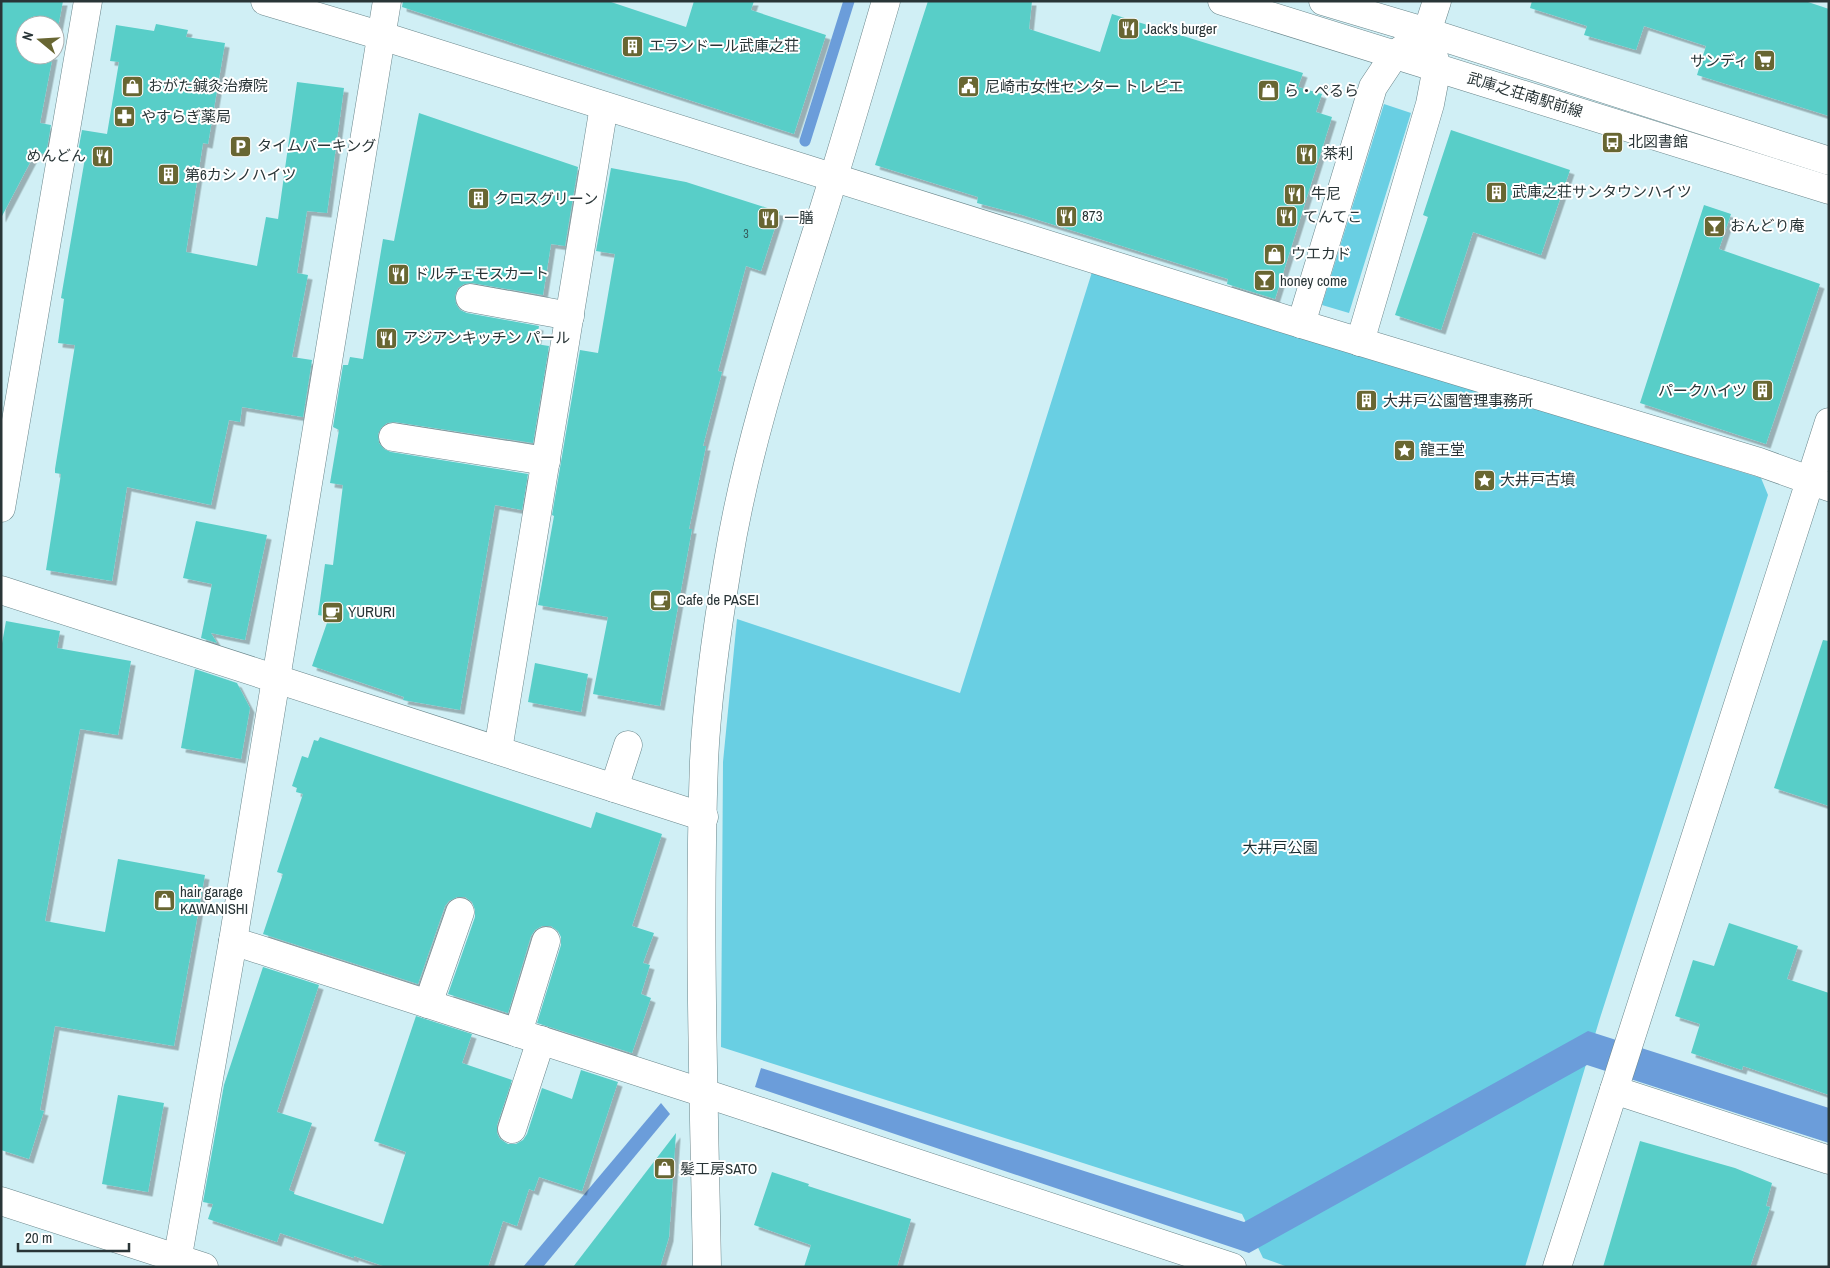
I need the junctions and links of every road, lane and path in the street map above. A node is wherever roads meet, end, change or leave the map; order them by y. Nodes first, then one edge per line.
1 (88, 1) edge
2 (265, 1) edge
3 (387, 1) edge
4 (886, 1) edge
5 (1222, 1) edge
6 (1323, 1) edge
7 (1437, 1) edge
8 (1427, 32) junction
9 (382, 36) junction
10 (1395, 54) junction
11 (1437, 67) junction
12 (604, 106) junction
13 (1829, 161) edge
14 (833, 178) junction
15 (1829, 190) edge
16 (470, 298) dead end
17 (570, 316) junction
18 (1301, 324) junction
19 (1360, 342) junction
20 (1829, 422) edge
21 (393, 437) dead end
22 (546, 461) junction
23 (1819, 484) edge
24 (1, 508) edge
25 (1, 590) edge
26 (275, 678) junction
27 (628, 745) dead end
28 (498, 750) junction
29 (614, 788) junction
30 (704, 817) junction
31 (460, 912) dead end
32 (233, 941) junction
33 (546, 941) dead end
34 (428, 1004) junction
35 (530, 1037) junction
36 (1615, 1086) junction
37 (704, 1093) junction
38 (512, 1129) dead end
39 (1829, 1160) edge
40 (1, 1201) edge
41 (177, 1263) edge
42 (204, 1267) edge
43 (707, 1267) edge
44 (1232, 1267) edge
45 (1557, 1267) edge

1 - 24 street
2 - 9 street
3 - 9 street
4 - 14 street
5 - 10 street, 武庫之荘南駅前線
6 - 8 street, 武庫之荘南駅前線
7 - 8 street
8 - 10 street
8 - 11 street
8 - 13 street, 武庫之荘南駅前線
9 - 12 street
9 - 26 street
10 - 11 street, 武庫之荘南駅前線
10 - 18 street
11 - 15 street, 武庫之荘南駅前線
11 - 19 street
12 - 14 street
12 - 17 street
14 - 18 street
14 - 30 street
16 - 17 street
17 - 22 street
18 - 19 street
19 - 23 street
20 - 23 street
21 - 22 street
22 - 28 street
23 - 36 street
25 - 26 street
26 - 28 street
26 - 32 street
27 - 29 street
28 - 29 street
29 - 30 street
30 - 37 street
31 - 34 street
32 - 34 street
32 - 41 street
33 - 35 street
34 - 35 street
35 - 37 street
35 - 38 street
36 - 39 street
36 - 45 street
37 - 43 street
37 - 44 street
40 - 41 street
41 - 42 street

